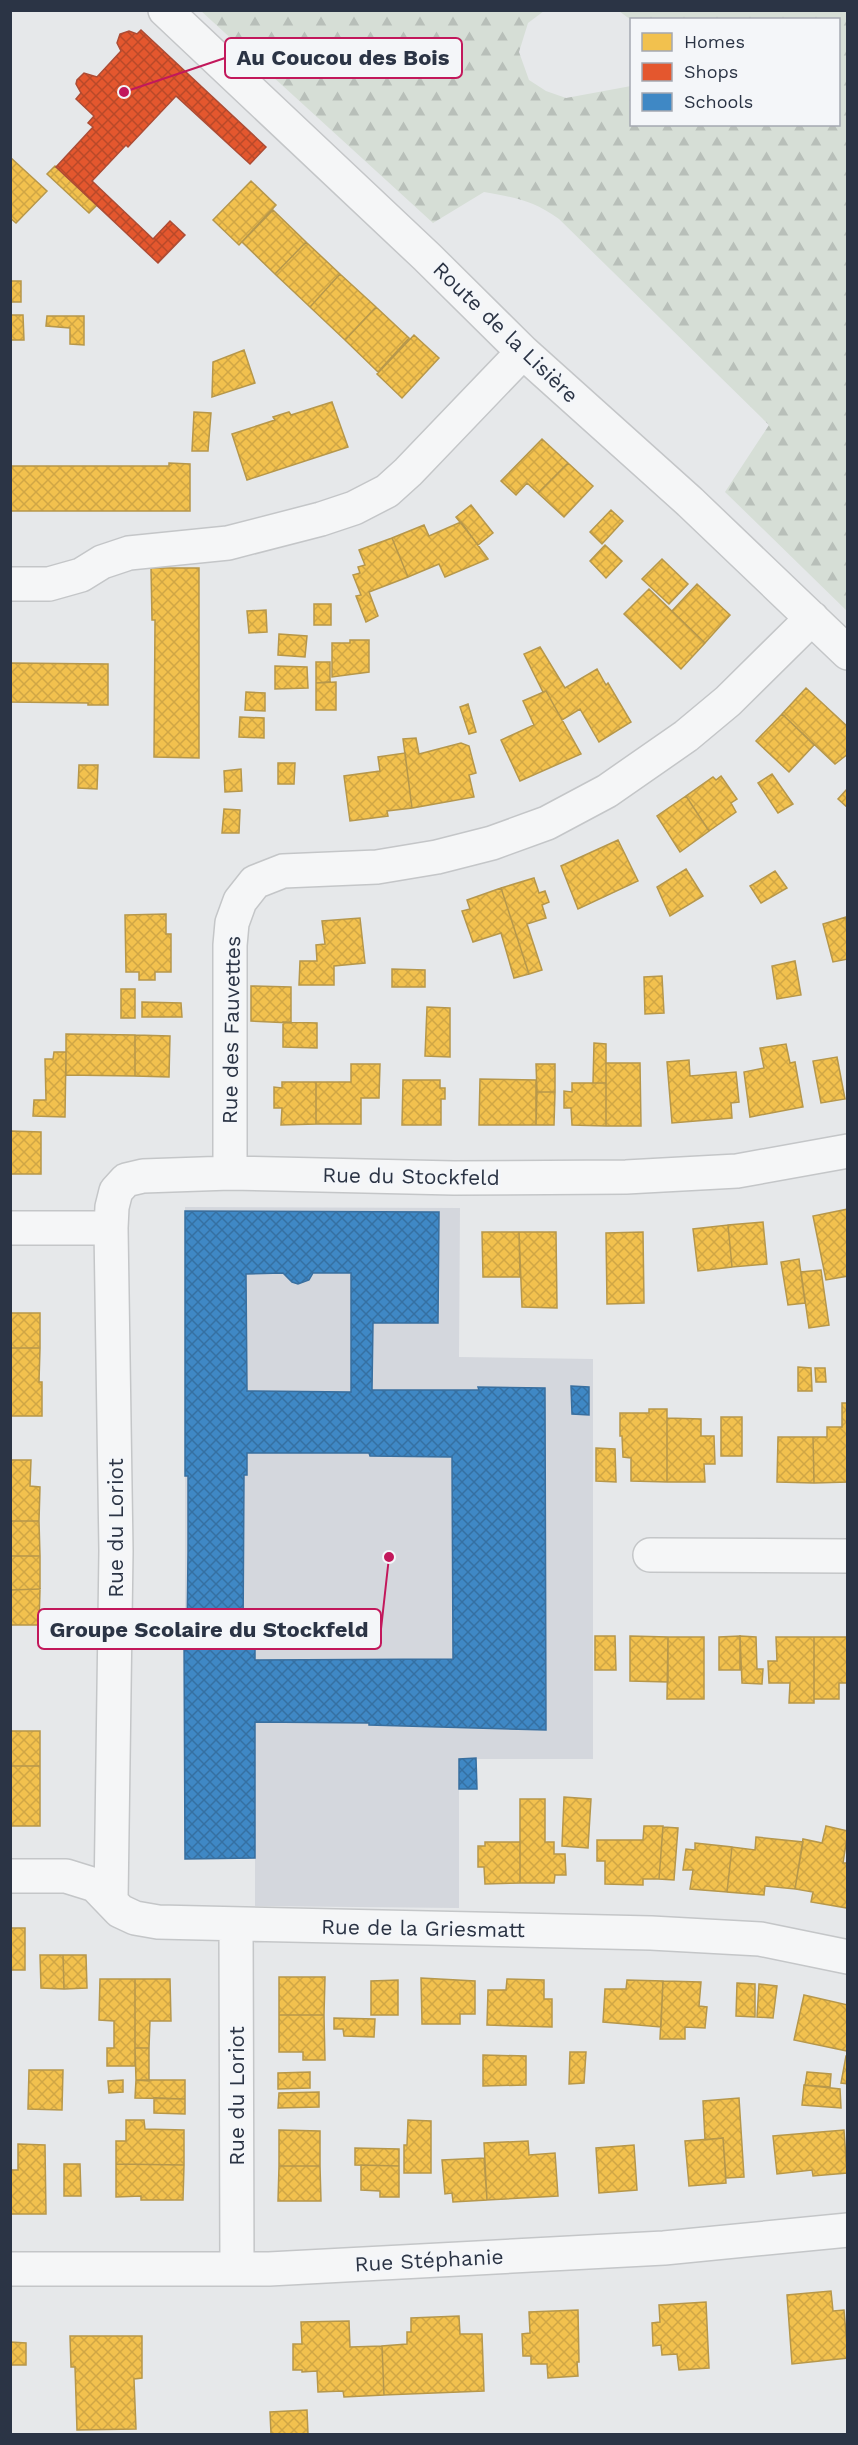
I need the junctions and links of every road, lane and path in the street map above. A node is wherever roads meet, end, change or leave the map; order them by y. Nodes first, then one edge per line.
1 (165, 10) edge
2 (523, 352) junction
3 (10, 584) edge
4 (812, 618) junction
5 (848, 653) edge
6 (848, 1151) edge
7 (230, 1173) junction
8 (10, 1228) edge
9 (111, 1228) junction
10 (651, 1555) dead end
11 (848, 1556) edge
12 (10, 1876) edge
13 (111, 1900) junction
14 (236, 1924) junction
15 (848, 1957) edge
16 (848, 2230) edge
17 (10, 2269) edge
18 (237, 2269) junction

1 - 2 street, Route de la Lisière
2 - 3 street
2 - 4 street, Route de la Lisière
4 - 5 street, Route de la Lisière
4 - 7 street, Rue des Fauvettes
6 - 7 street, Rue du Stockfeld
7 - 9 street, Rue du Stockfeld
8 - 9 street
9 - 13 street, Rue du Loriot
10 - 11 street
12 - 13 street, Rue de la Griesmatt
13 - 14 street, Rue de la Griesmatt
14 - 15 street, Rue de la Griesmatt
14 - 18 street, Rue du Loriot
16 - 18 street, Rue Stéphanie
17 - 18 street, Rue Stéphanie

